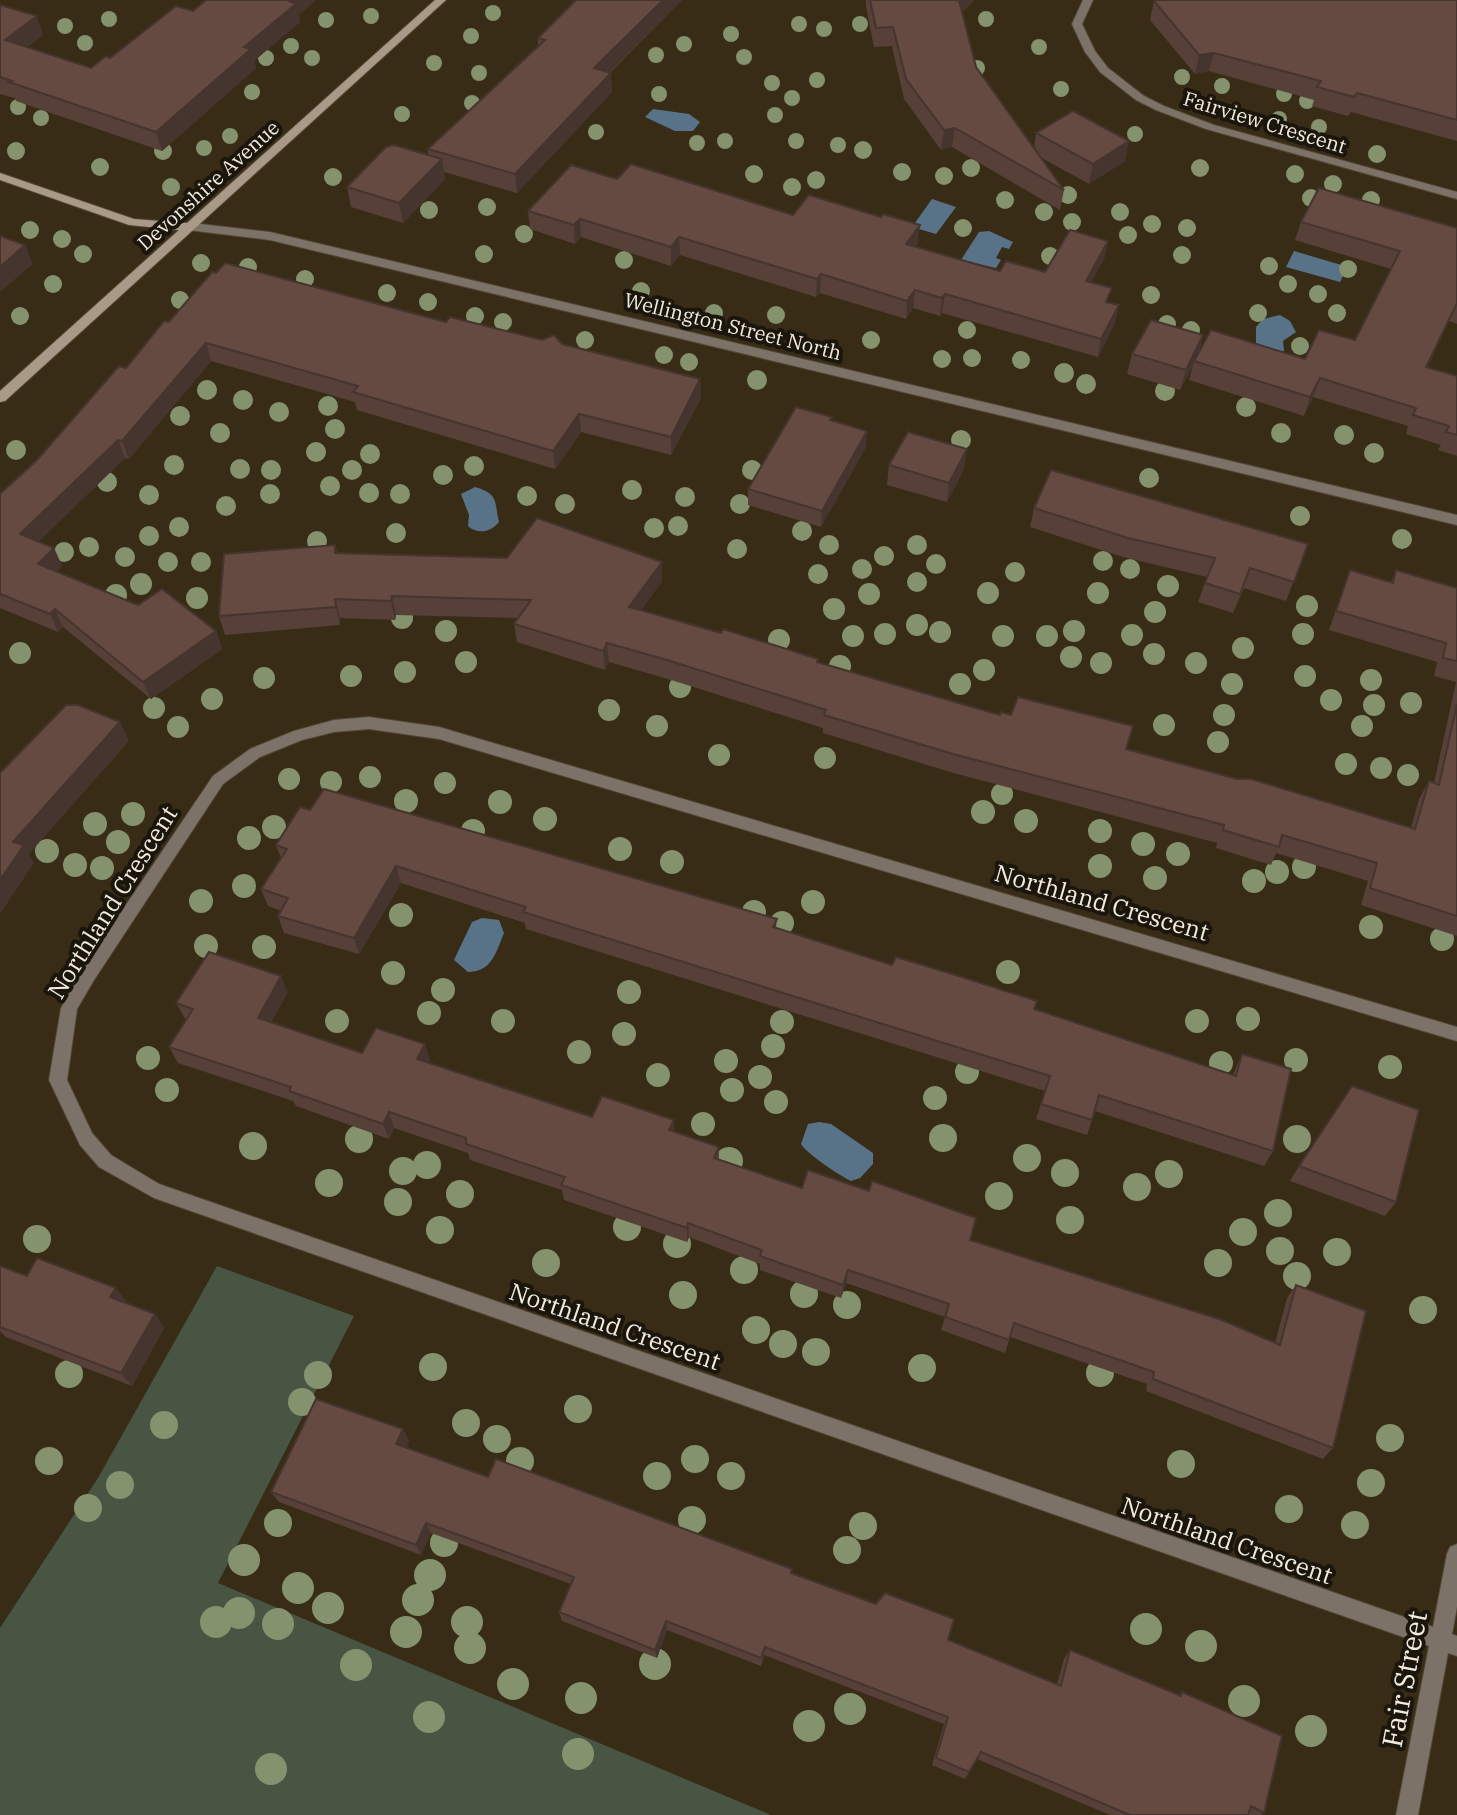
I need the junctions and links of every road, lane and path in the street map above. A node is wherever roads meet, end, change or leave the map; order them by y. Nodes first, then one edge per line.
1 (441, 0) edge
2 (1088, 0) edge
3 (0, 176) edge
4 (1457, 196) edge
5 (192, 227) junction
6 (0, 398) edge
7 (1457, 520) edge
8 (1457, 1034) edge
9 (1457, 1554) edge
10 (1448, 1643) edge
11 (1407, 1815) edge

1 - 5 main road, Devonshire Avenue
2 - 4 street, Fairview Crescent
3 - 5 main road, Wellington Street North
5 - 6 main road, Devonshire Avenue
5 - 7 street, Wellington Street North
8 - 10 street, Northland Crescent
9 - 10 street, Fair Street
10 - 11 street, Fair Street

